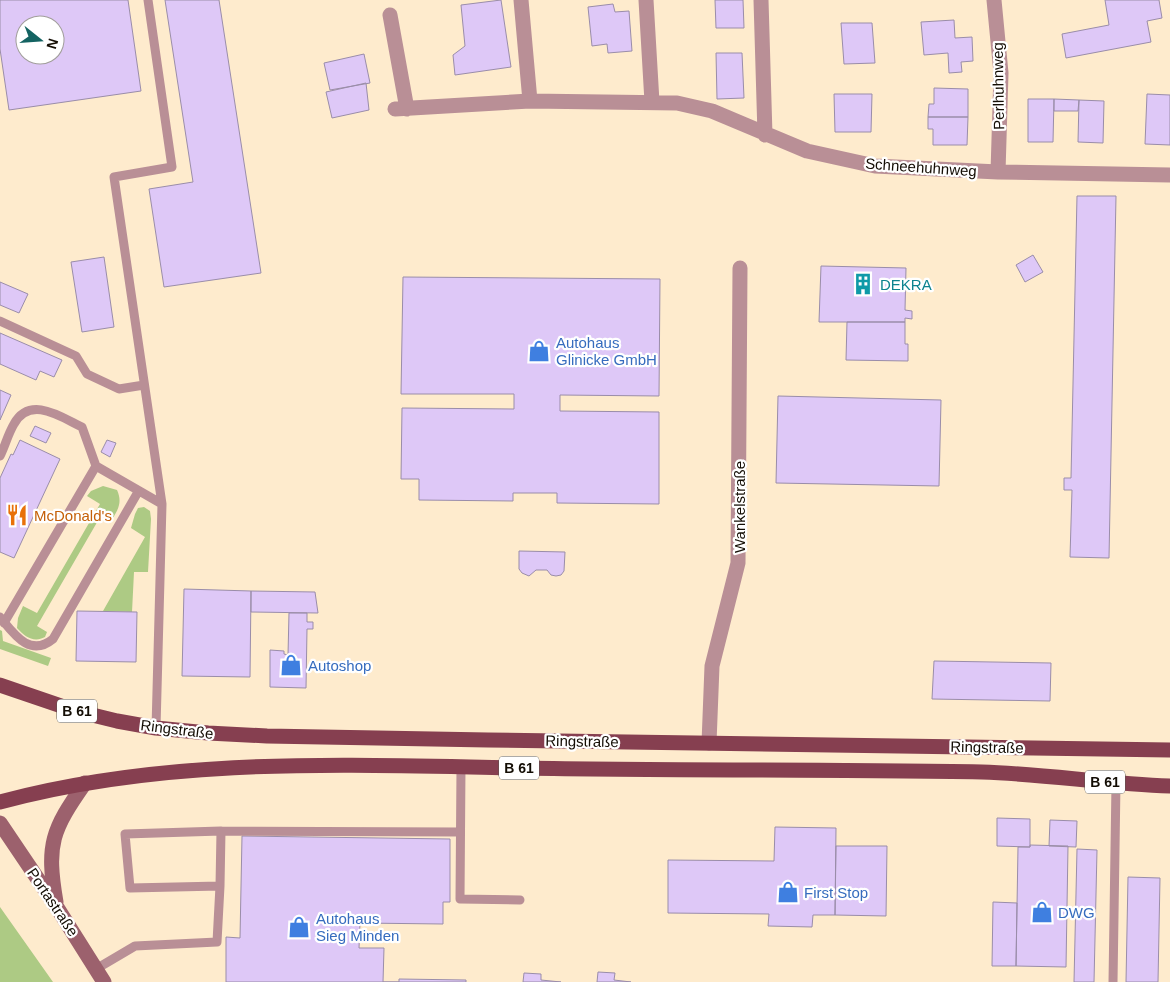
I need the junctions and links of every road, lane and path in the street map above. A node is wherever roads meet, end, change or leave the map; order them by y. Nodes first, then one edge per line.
1 (148, 0) edge
2 (521, 0) edge
3 (646, 0) edge
4 (761, 0) edge
5 (994, 0) edge
6 (390, 15) dead end
7 (530, 102) junction
8 (652, 102) junction
9 (765, 135) junction
10 (998, 172) junction
11 (1170, 175) edge
12 (740, 268) dead end
13 (0, 321) edge
14 (144, 385) junction
15 (0, 456) edge
16 (96, 466) junction
17 (138, 492) junction
18 (162, 504) junction
19 (2, 620) edge
20 (0, 685) edge
21 (156, 728) junction
22 (709, 743) junction
23 (1170, 750) edge
24 (461, 767) junction
25 (85, 783) junction
26 (1116, 783) junction
27 (1170, 786) edge
28 (0, 802) edge
29 (0, 823) edge
30 (221, 831) junction
31 (460, 832) junction
32 (220, 886) junction
33 (520, 900) dead end
34 (58, 909) junction
35 (96, 969) junction
36 (104, 982) edge
37 (1113, 982) edge

1 - 14 lane
2 - 7 street
3 - 8 street
4 - 9 street
5 - 10 street, Perlhuhnweg
6 - 7 street, Schneehuhnweg
7 - 8 street, Schneehuhnweg
8 - 9 street, Schneehuhnweg
9 - 10 street, Schneehuhnweg
10 - 11 street, Schneehuhnweg
12 - 22 street, Wankelstraße
13 - 14 lane
14 - 18 lane
15 - 16 lane
16 - 17 lane
16 - 19 lane
17 - 18 lane
17 - 19 lane
18 - 21 lane
20 - 21 main road, Ringstraße / B 61
21 - 22 main road, Ringstraße / B 61
22 - 23 main road, Ringstraße / B 61
24 - 25 main road, Ringstraße / B 61
24 - 26 main road, Ringstraße / B 61
24 - 31 lane
25 - 28 main road, Ringstraße / B 61
25 - 34 main road
26 - 27 main road, Ringstraße / B 61
26 - 37 lane
29 - 34 main road, Portastraße
30 - 31 lane
30 - 32 lane
30 - 32 lane
31 - 33 lane
32 - 35 lane
34 - 35 main road, Portastraße
35 - 36 main road, Portastraße

